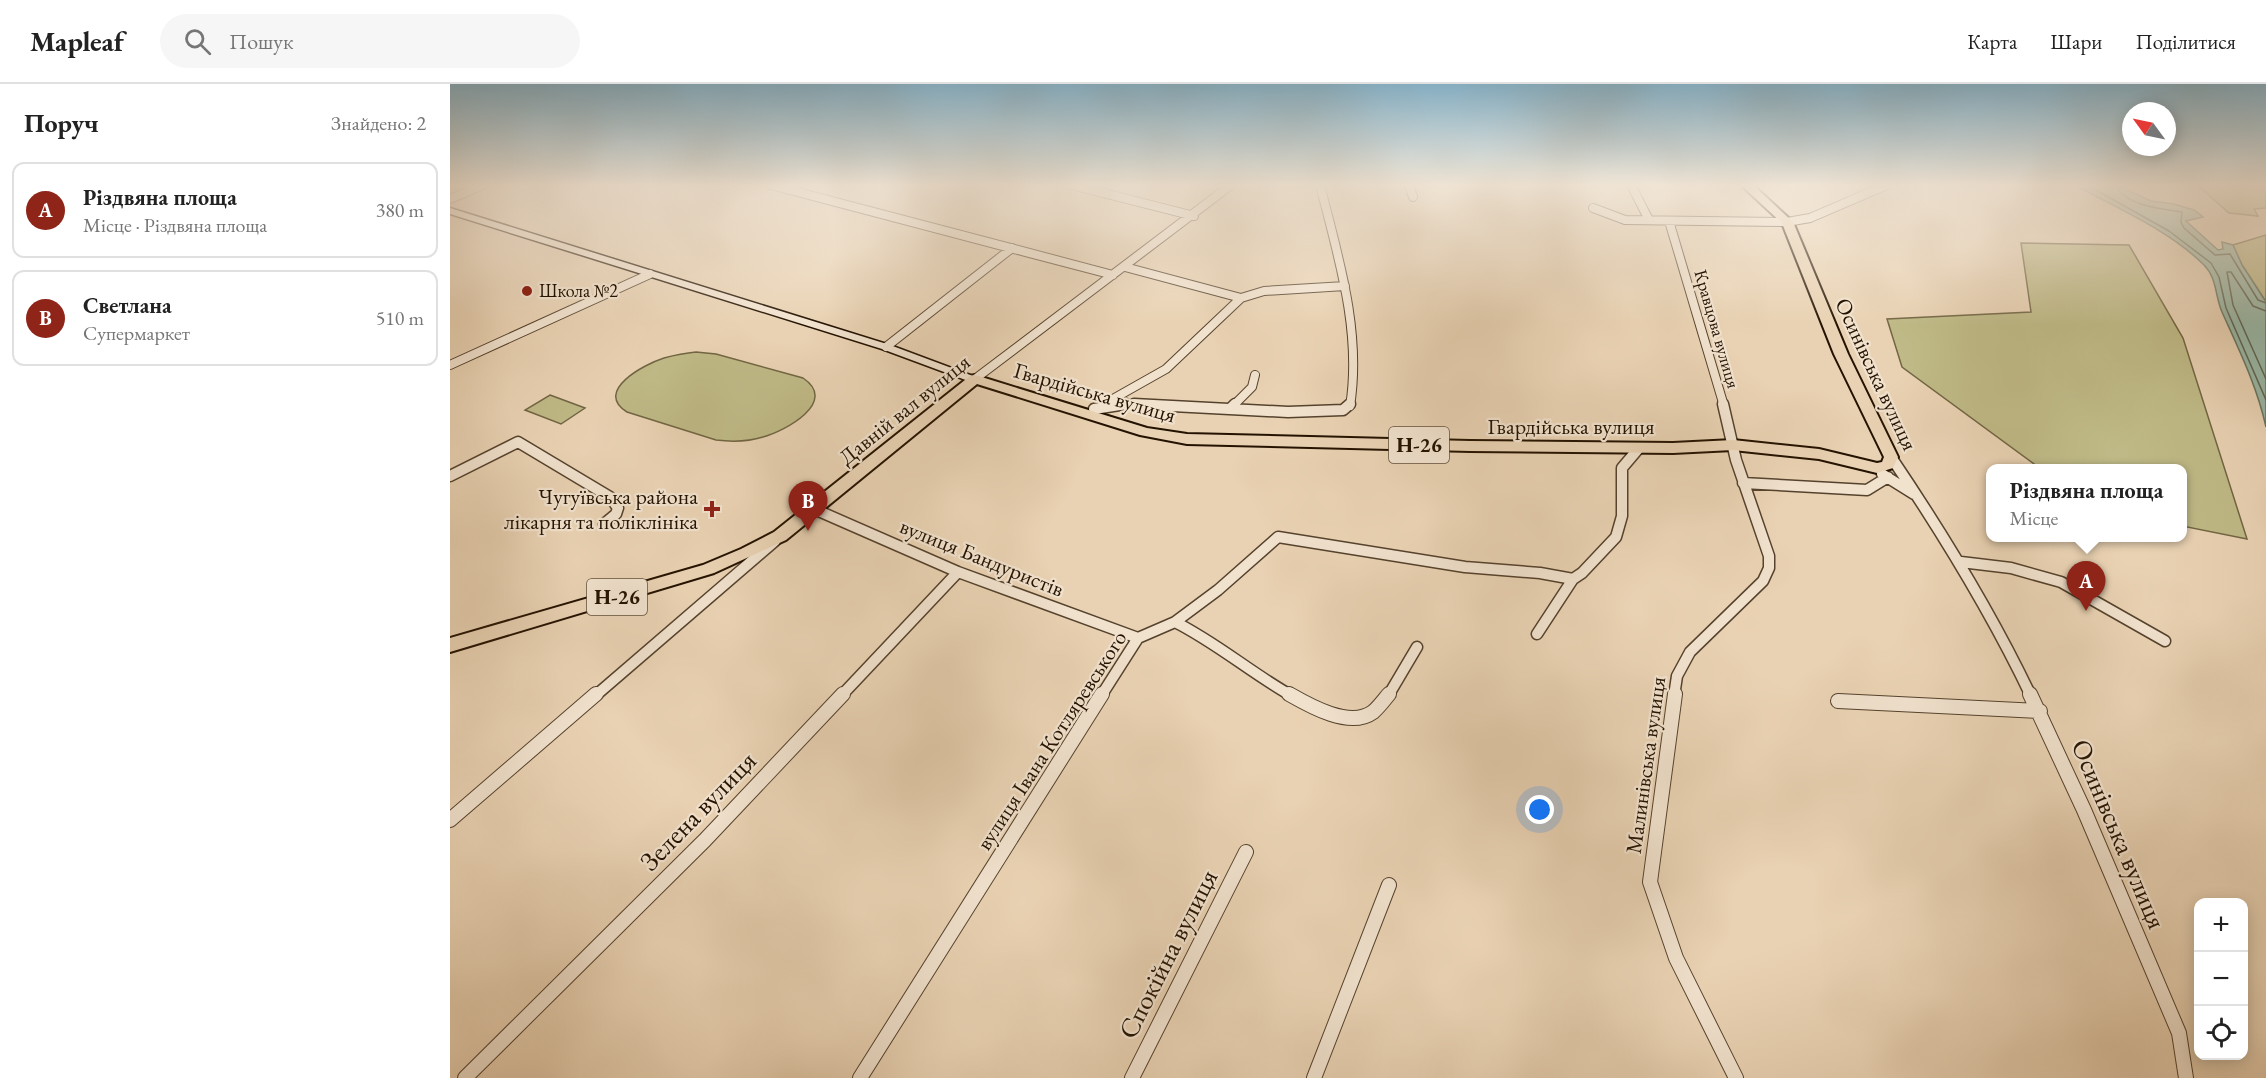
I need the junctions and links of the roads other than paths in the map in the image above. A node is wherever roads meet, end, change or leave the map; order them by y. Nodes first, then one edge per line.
1 (515, 231) edge
2 (948, 231) edge
3 (1173, 231) edge
4 (1331, 231) edge
5 (1672, 231) edge
6 (1791, 231) edge
7 (1012, 248) junction
8 (1125, 267) junction
9 (650, 274) junction
10 (1113, 275) junction
11 (1345, 286) junction
12 (1241, 298) junction
13 (886, 347) junction
14 (450, 365) edge
15 (1255, 375) dead end
16 (975, 380) junction
17 (1230, 409) junction
18 (1089, 411) junction
19 (1733, 445) junction
20 (1639, 448) junction
21 (1891, 457) junction
22 (1869, 467) junction
23 (450, 476) edge
24 (1888, 477) junction
25 (1743, 483) junction
26 (1922, 500) junction
27 (814, 509) junction
28 (604, 524) dead end
29 (780, 536) junction
30 (1960, 562) junction
31 (958, 572) junction
32 (1573, 579) junction
33 (1176, 622) junction
34 (1537, 634) dead end
35 (1138, 638) junction
36 (2165, 641) dead end
37 (450, 645) edge
38 (1417, 646) dead end
39 (1838, 701) dead end
40 (2040, 711) junction
41 (450, 820) edge
42 (1246, 852) dead end
43 (1389, 885) dead end
44 (465, 1078) edge
45 (862, 1078) edge
46 (1132, 1078) edge
47 (1314, 1078) edge
48 (1736, 1078) edge
49 (2186, 1078) edge

1 - 9 street, Гвардійська вулиця
2 - 7 street
3 - 8 street, Давній вал вулиця
4 - 11 street
5 - 19 street, Кравцова вулиця
6 - 21 main road, Осинівська вулиця
7 - 10 street
7 - 13 street
8 - 10 street, Давній вал вулиця
8 - 12 street
9 - 13 street, Гвардійська вулиця
9 - 14 street
10 - 16 street, Давній вал вулиця
11 - 12 street
11 - 17 street
12 - 18 street
13 - 16 street, Гвардійська вулиця
15 - 17 street
16 - 18 main road, Гвардійська вулиця / Н-26
16 - 27 main road, Давній вал вулиця / Н-26
17 - 18 street
18 - 20 main road, Гвардійська вулиця / Н-26
19 - 20 main road, Гвардійська вулиця / Н-26
19 - 22 main road, Гвардійська вулиця / Н-26
19 - 25 street, Малинівська вулиця
20 - 32 street
21 - 22 main road
21 - 26 street, Осинівська вулиця
22 - 24 street
23 - 28 street
24 - 25 street
24 - 26 street
25 - 48 street, Малинівська вулиця
26 - 30 street, Осинівська вулиця
27 - 29 main road, Давній вал вулиця / Н-26
27 - 31 street, вулиця Бандуристів
29 - 37 main road, Н-26
29 - 41 street, Давній вал вулиця
30 - 36 street
30 - 40 street, Осинівська вулиця
31 - 35 street, вулиця Бандуристів
31 - 44 street, Зелена вулиця
32 - 33 street, вулиця Івана Котляревського
32 - 34 street
33 - 35 street, вулиця Івана Котляревського
33 - 38 street
35 - 45 street, вулиця Івана Котляревського
39 - 40 street
40 - 49 street, Осинівська вулиця
42 - 46 street, Спокійна вулиця
43 - 47 street

